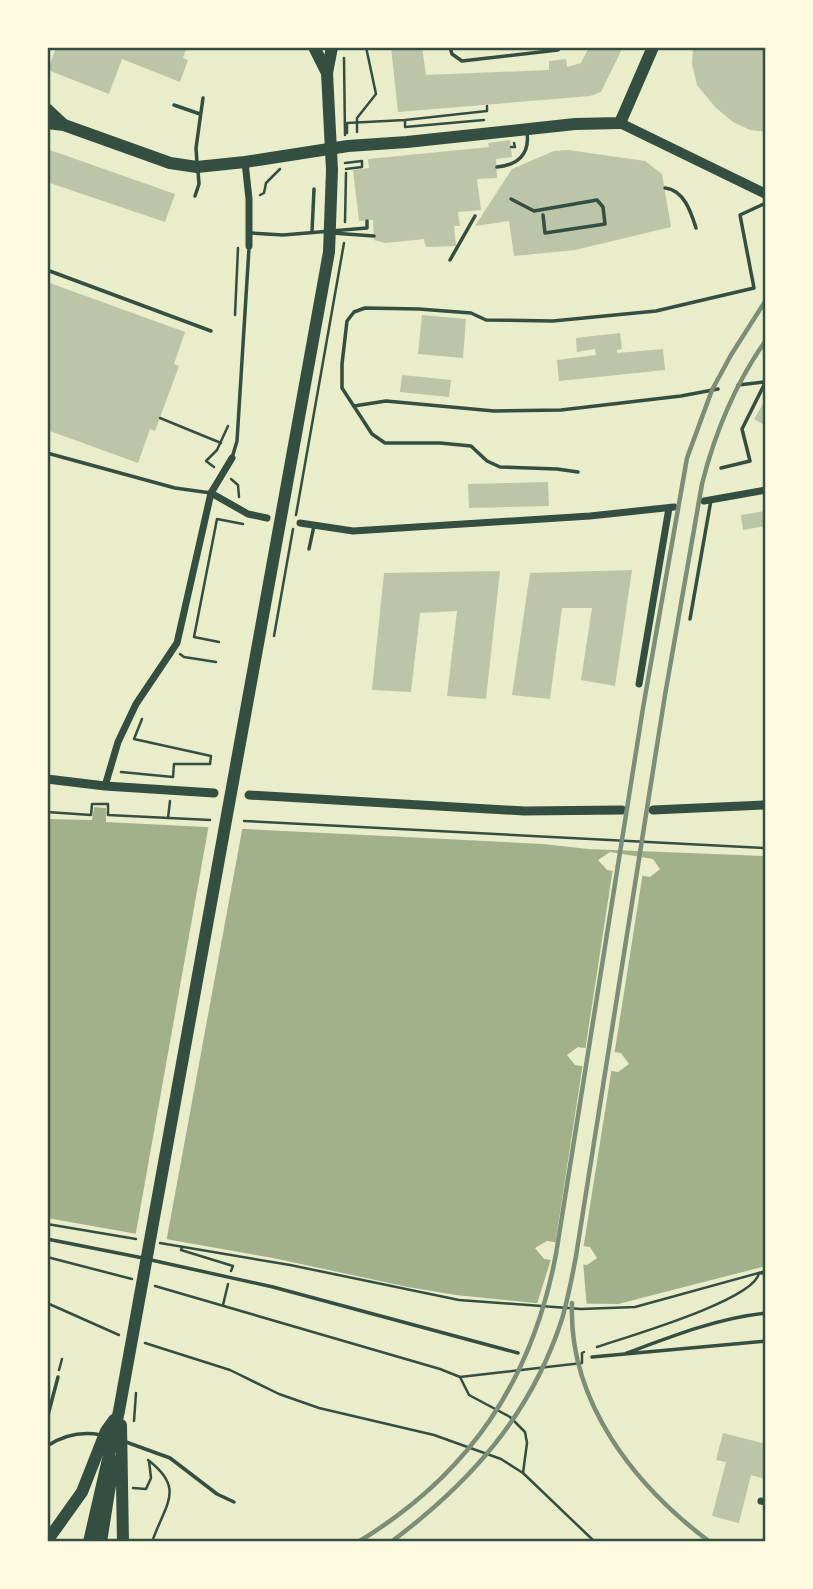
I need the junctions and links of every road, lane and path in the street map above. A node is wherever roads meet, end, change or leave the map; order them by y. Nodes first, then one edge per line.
1 (366, 47) edge
2 (450, 47) edge
3 (561, 47) edge
4 (653, 47) edge
5 (338, 48) edge
6 (314, 49) edge
7 (327, 73) junction
8 (203, 98) dead end
9 (344, 104) dead end
10 (174, 105) dead end
11 (486, 106) dead end
12 (47, 109) edge
13 (200, 114) junction
14 (47, 123) edge
15 (355, 123) junction
16 (620, 123) junction
17 (64, 125) junction
18 (526, 129) junction
19 (357, 146) junction
20 (245, 162) junction
21 (197, 167) junction
22 (497, 167) dead end
23 (665, 188) dead end
24 (314, 189) dead end
25 (764, 191) edge
26 (195, 196) dead end
27 (511, 200) dead end
28 (766, 203) edge
29 (543, 215) dead end
30 (475, 216) dead end
31 (367, 221) dead end
32 (696, 228) dead end
33 (312, 232) junction
34 (250, 233) junction
35 (374, 236) dead end
36 (249, 246) joint
37 (450, 260) dead end
38 (47, 270) edge
39 (211, 331) dead end
40 (765, 381) edge
41 (738, 385) dead end
42 (718, 388) dead end
43 (354, 406) junction
44 (160, 418) dead end
45 (221, 443) dead end
46 (47, 453) edge
47 (232, 458) joint
48 (721, 468) dead end
49 (578, 472) dead end
50 (766, 490) edge
51 (211, 493) junction
52 (708, 501) joint
53 (267, 518) dead end
54 (300, 523) dead end
55 (314, 526) junction
56 (309, 549) dead end
57 (690, 620) dead end
58 (181, 654) dead end
59 (216, 662) dead end
60 (639, 684) dead end
61 (142, 719) dead end
62 (174, 764) dead end
63 (117, 765) dead end
64 (173, 777) dead end
65 (47, 779) edge
66 (105, 786) junction
67 (215, 793) dead end
68 (249, 795) dead end
69 (766, 805) edge
70 (622, 810) dead end
71 (653, 810) dead end
72 (47, 812) edge
73 (210, 820) dead end
74 (244, 821) dead end
75 (766, 848) edge
76 (47, 1224) edge
77 (47, 1239) edge
78 (144, 1241) dead end
79 (157, 1243) dead end
80 (766, 1272) edge
81 (759, 1273) junction
82 (47, 1303) edge
83 (223, 1305) dead end
84 (766, 1313) edge
85 (123, 1336) dead end
86 (135, 1340) dead end
87 (766, 1341) edge
88 (518, 1353) dead end
89 (622, 1355) junction
90 (592, 1357) dead end
91 (58, 1377) dead end
92 (460, 1377) junction
93 (119, 1411) junction
94 (47, 1419) edge
95 (47, 1446) edge
96 (149, 1461) dead end
97 (523, 1473) junction
98 (111, 1480) junction
99 (234, 1502) dead end
100 (47, 1541) edge
101 (89, 1542) edge
102 (101, 1542) edge
103 (123, 1542) edge
104 (595, 1542) edge

1 - 15 path
2 - 3 lane
4 - 16 main road
5 - 7 main road
5 - 9 path
6 - 7 main road
7 - 93 main road
8 - 13 lane
10 - 13 lane
11 - 15 path
12 - 17 main road
13 - 21 lane
14 - 17 main road
15 - 19 path
16 - 18 main road
16 - 25 main road
17 - 21 main road
18 - 19 main road
18 - 22 lane
19 - 20 main road
20 - 21 main road
20 - 34 street
21 - 26 lane
23 - 32 lane
24 - 33 lane
27 - 29 lane
28 - 43 lane
30 - 37 lane
31 - 33 lane
33 - 34 lane
33 - 35 lane
34 - 36 street
36 - 47 lane
38 - 39 lane
40 - 41 lane
40 - 48 lane
42 - 43 lane
43 - 49 lane
44 - 45 path
46 - 51 lane
47 - 51 street
50 - 52 street
51 - 53 street
51 - 66 street
52 - 57 lane
54 - 55 street
55 - 56 lane
55 - 60 street
58 - 59 path
61 - 62 path
63 - 64 path
65 - 66 street
66 - 67 street
68 - 70 street
69 - 71 street
72 - 73 path
74 - 75 path
76 - 78 path
77 - 88 lane
79 - 81 path
80 - 81 path
81 - 92 path
82 - 85 path
83 - 92 path
84 - 89 lane
86 - 97 path
87 - 89 lane
89 - 90 lane
91 - 94 lane
92 - 97 path
93 - 98 main road
93 - 98 main road
93 - 98 main road
95 - 99 lane
96 - 98 path
97 - 104 path
98 - 100 main road
98 - 101 main road
98 - 102 main road
98 - 103 main road

